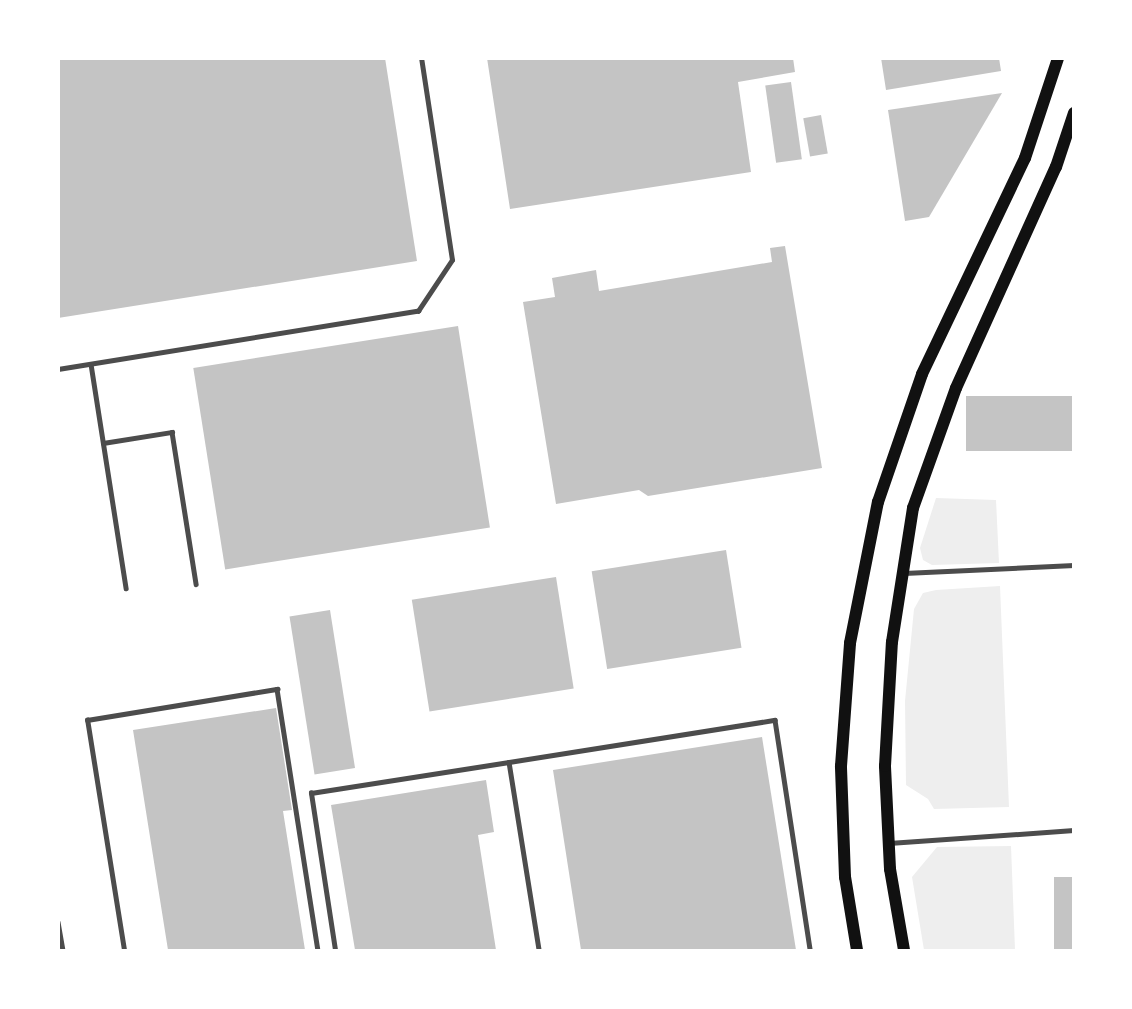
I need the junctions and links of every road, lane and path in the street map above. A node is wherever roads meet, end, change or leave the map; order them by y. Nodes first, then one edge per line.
1 (421, 58) edge
2 (1058, 58) edge
3 (1074, 113) edge
4 (91, 364) junction
5 (58, 369) edge
6 (103, 443) junction
7 (1074, 565) edge
8 (904, 573) junction
9 (196, 584) dead end
10 (126, 588) dead end
11 (509, 762) junction
12 (1074, 830) edge
13 (889, 843) junction
14 (58, 922) edge
15 (63, 951) edge
16 (124, 951) edge
17 (318, 951) edge
18 (335, 951) edge
19 (539, 951) edge
20 (810, 951) edge
21 (857, 951) edge
22 (904, 951) edge

1 - 4 lane
2 - 21 main road
3 - 8 main road
4 - 5 lane
4 - 6 lane
6 - 9 lane
6 - 10 lane
7 - 8 lane
8 - 13 main road
11 - 18 lane
11 - 19 lane
11 - 20 lane
12 - 13 lane
13 - 22 main road
14 - 15 lane
16 - 17 lane

